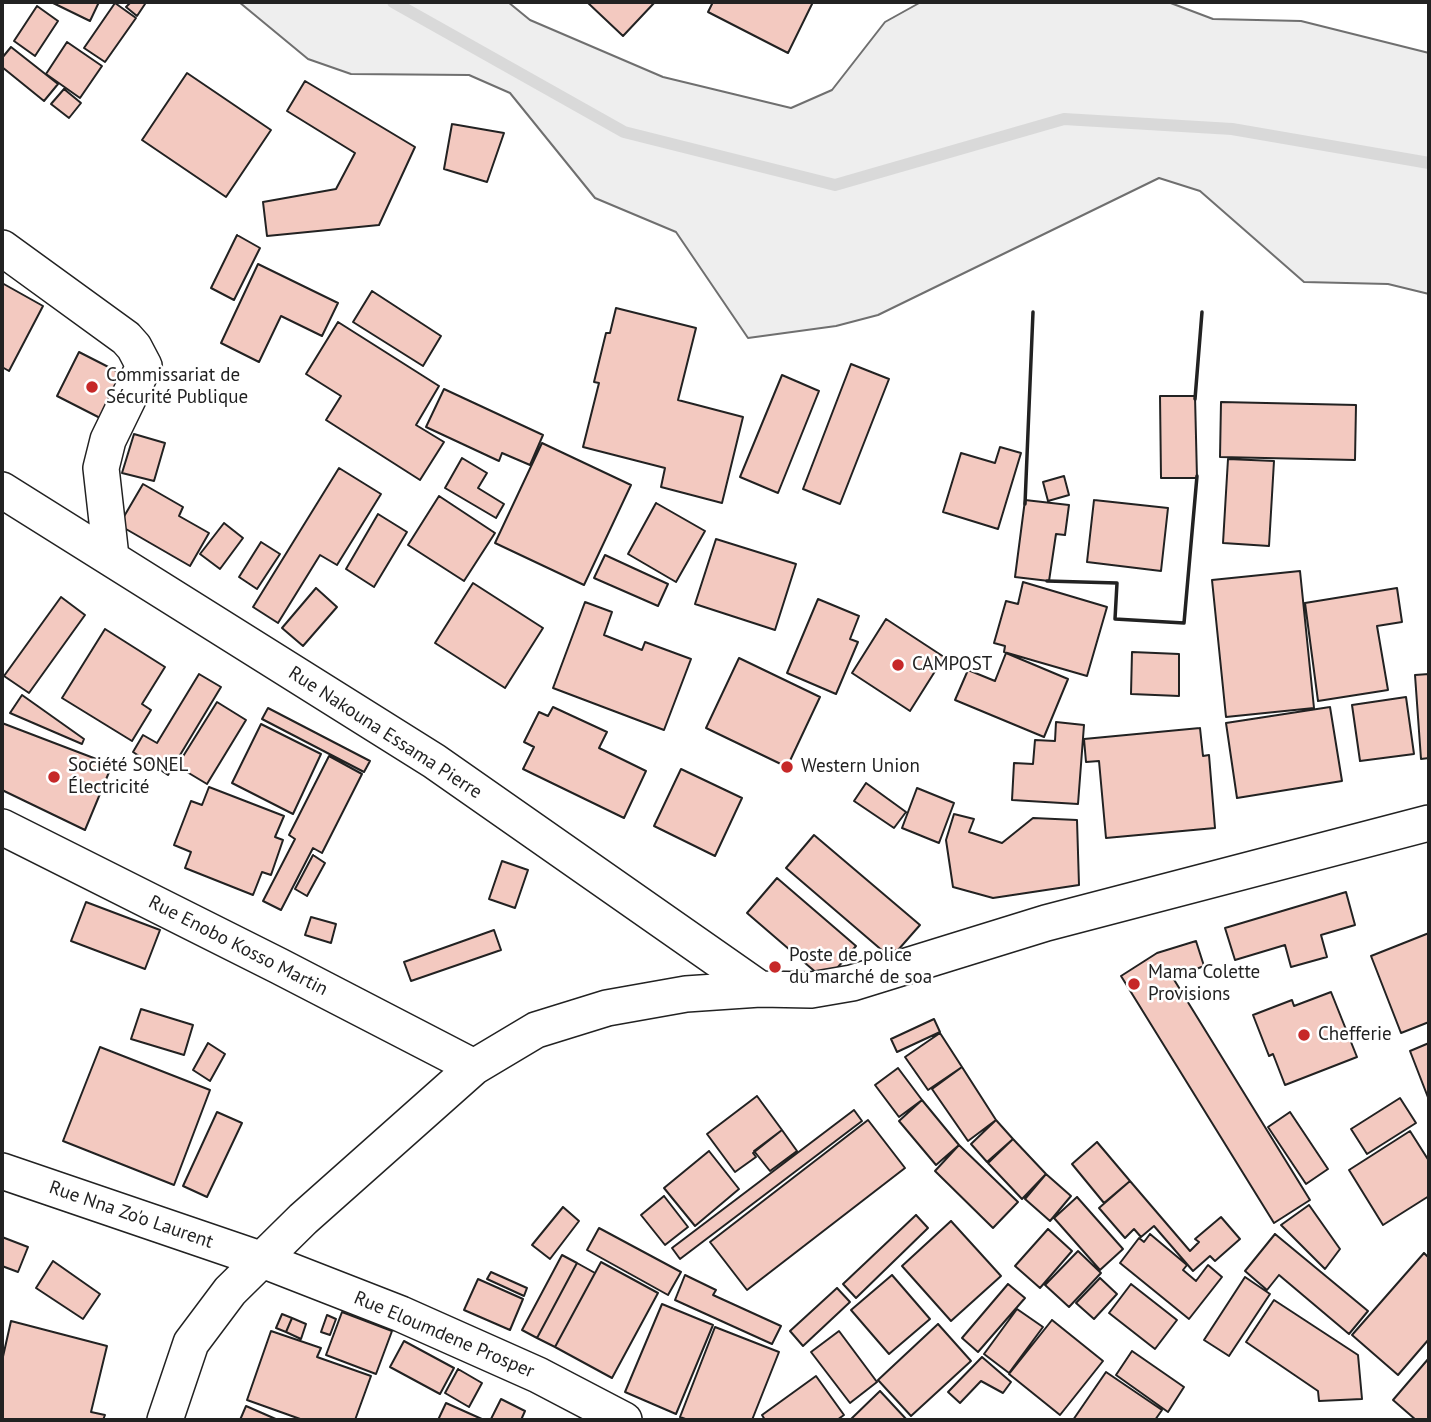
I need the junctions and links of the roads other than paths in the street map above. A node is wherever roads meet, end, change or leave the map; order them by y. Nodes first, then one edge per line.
1 (2, 248) edge
2 (2, 490) edge
3 (111, 557) junction
4 (1429, 823) edge
5 (2, 827) edge
6 (760, 989) junction
7 (474, 1067) junction
8 (2, 1171) edge
9 (260, 1259) junction
10 (165, 1420) edge
11 (624, 1420) edge

1 - 3 street
2 - 3 street, Rue Nakouna Essama Pierre
3 - 6 street, Rue Nakouna Essama Pierre
4 - 6 street
5 - 7 street, Rue Enobo Kosso Martin
6 - 7 street
7 - 9 street
8 - 9 street, Rue Nna Zo'o Laurent
9 - 10 street
9 - 11 street, Rue Eloumdene Prosper

